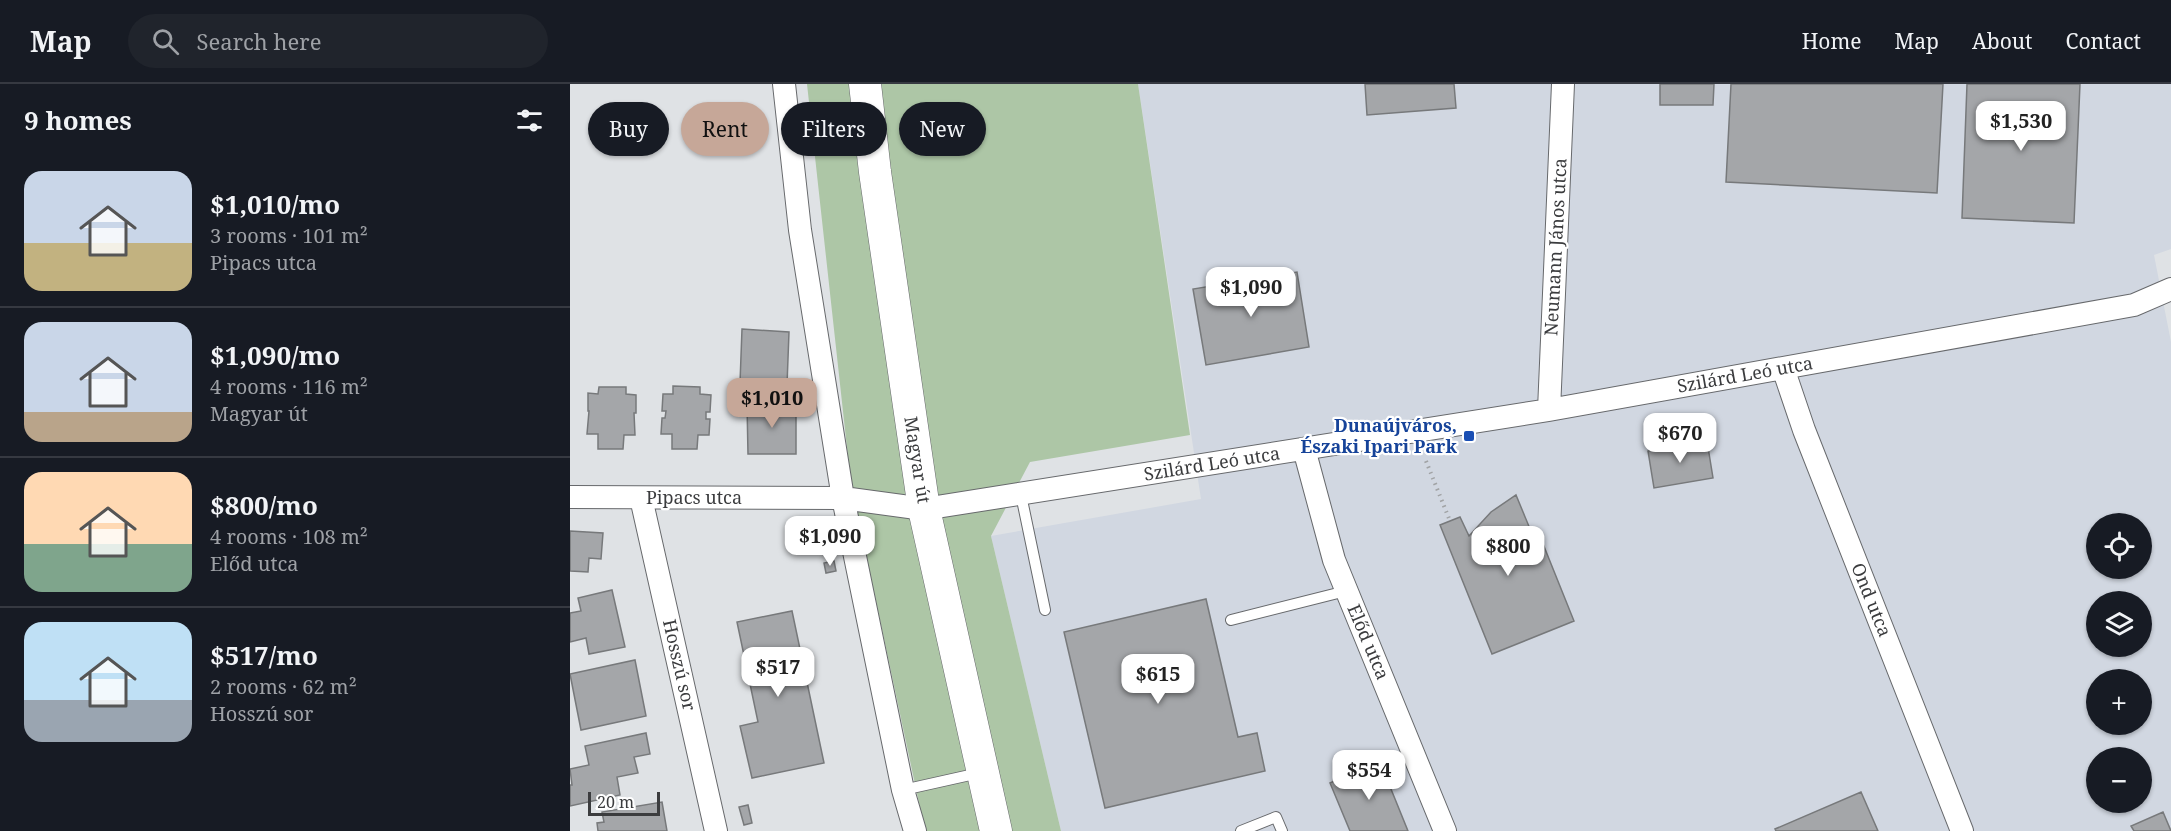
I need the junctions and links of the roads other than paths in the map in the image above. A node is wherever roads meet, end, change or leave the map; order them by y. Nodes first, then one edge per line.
1 (784, 84) edge
2 (865, 84) edge
3 (1563, 84) edge
4 (2171, 289) edge
5 (1783, 368) junction
6 (1549, 410) junction
7 (1304, 449) junction
8 (1021, 495) junction
9 (570, 497) edge
10 (641, 498) junction
11 (843, 498) junction
12 (924, 509) junction
13 (1346, 591) junction
14 (1045, 610) dead end
15 (1230, 620) dead end
16 (983, 773) junction
17 (903, 790) junction
18 (716, 831) edge
19 (915, 831) edge
20 (996, 831) edge
21 (1241, 831) edge
22 (1282, 831) edge
23 (1445, 831) edge
24 (1962, 831) edge

1 - 11 street
2 - 12 street, Magyar út
3 - 6 street, Neumann János utca
4 - 5 street, Szilárd Leó utca
5 - 6 street, Szilárd Leó utca
5 - 24 street, Ond utca
6 - 7 street, Szilárd Leó utca
7 - 8 street, Szilárd Leó utca
7 - 13 street, Előd utca
8 - 12 street, Szilárd Leó utca
8 - 14 lane
9 - 10 street, Pipacs utca
10 - 11 street, Pipacs utca
10 - 18 street, Hosszú sor
11 - 12 street, Pipacs utca
11 - 17 street
12 - 16 street, Magyar út
13 - 15 lane
13 - 23 street, Előd utca
16 - 17 lane
16 - 20 street, Magyar út
17 - 19 street
21 - 22 lane

